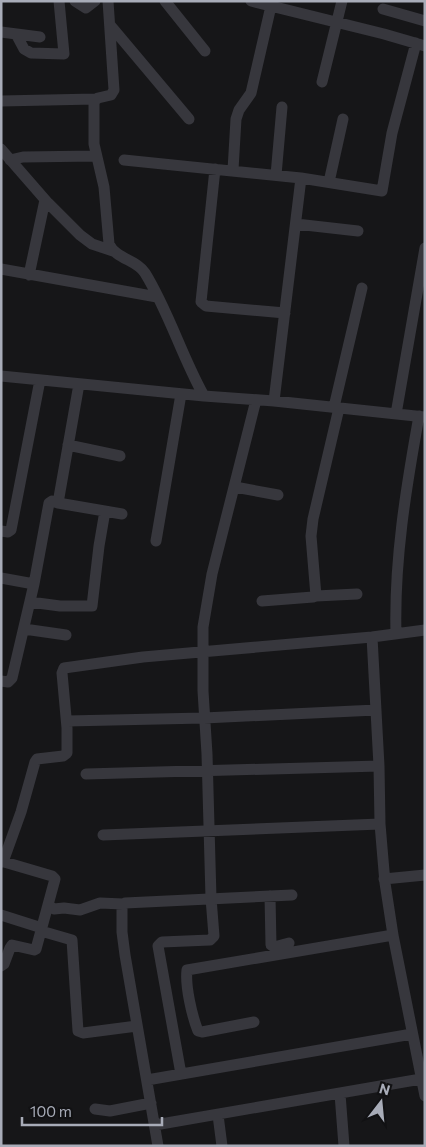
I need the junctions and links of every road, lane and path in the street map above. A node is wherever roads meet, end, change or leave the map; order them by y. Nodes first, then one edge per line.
1 (59, 1) edge
2 (75, 1) edge
3 (95, 1) edge
4 (108, 1) edge
5 (165, 1) edge
6 (251, 1) edge
7 (342, 1) edge
8 (270, 6) junction
9 (383, 9) dead end
10 (425, 21) edge
11 (336, 22) junction
12 (110, 25) junction
13 (1, 32) edge
14 (16, 34) junction
15 (40, 37) dead end
16 (420, 44) edge
17 (205, 51) dead end
18 (322, 82) dead end
19 (95, 99) junction
20 (1, 101) edge
21 (282, 107) dead end
22 (343, 119) dead end
23 (189, 120) dead end
24 (4, 153) edge
25 (96, 156) junction
26 (124, 160) dead end
27 (215, 169) junction
28 (234, 170) junction
29 (276, 175) junction
30 (301, 178) junction
31 (330, 182) junction
32 (45, 200) junction
33 (296, 224) junction
34 (358, 232) dead end
35 (425, 248) edge
36 (113, 251) junction
37 (1, 269) edge
38 (29, 275) junction
39 (362, 288) dead end
40 (157, 297) junction
41 (285, 313) junction
42 (1, 376) edge
43 (39, 385) junction
44 (78, 388) junction
45 (204, 396) junction
46 (180, 400) junction
47 (274, 401) junction
48 (255, 406) junction
49 (337, 412) junction
50 (396, 414) junction
51 (420, 421) edge
52 (68, 445) junction
53 (120, 456) dead end
54 (235, 487) junction
55 (278, 495) dead end
56 (58, 503) junction
57 (105, 511) junction
58 (122, 514) dead end
59 (1, 531) edge
60 (156, 541) dead end
61 (1, 578) edge
62 (34, 584) junction
63 (357, 594) dead end
64 (316, 596) junction
65 (262, 601) dead end
66 (30, 602) junction
67 (24, 629) junction
68 (425, 630) edge
69 (396, 634) junction
70 (66, 635) dead end
71 (372, 637) junction
72 (203, 652) junction
73 (1, 681) edge
74 (376, 710) junction
75 (204, 718) junction
76 (67, 721) junction
77 (379, 766) junction
78 (207, 770) junction
79 (86, 774) dead end
80 (380, 824) junction
81 (209, 832) junction
82 (103, 835) dead end
83 (2, 861) edge
84 (425, 875) edge
85 (384, 879) junction
86 (292, 895) dead end
87 (270, 896) junction
88 (212, 898) junction
89 (123, 904) junction
90 (48, 905) junction
91 (1, 915) edge
92 (41, 929) junction
93 (393, 935) junction
94 (290, 943) dead end
95 (1, 966) edge
96 (254, 1022) dead end
97 (137, 1026) junction
98 (412, 1034) junction
99 (181, 1074) junction
100 (422, 1079) junction
101 (147, 1080) junction
102 (340, 1094) junction
103 (425, 1096) edge
104 (151, 1103) junction
105 (95, 1109) dead end
106 (218, 1115) junction
107 (155, 1125) junction
108 (158, 1146) edge
109 (222, 1146) edge
110 (344, 1146) edge

1 - 14 street
2 - 3 street
4 - 12 street
5 - 17 street
6 - 8 street
7 - 11 street
8 - 11 street
8 - 28 street
9 - 10 street
11 - 16 street
11 - 18 street
12 - 19 street
12 - 23 street
13 - 14 street
14 - 15 street
16 - 31 street
19 - 20 street
19 - 25 street
21 - 29 street
22 - 31 street
24 - 25 street
24 - 32 street
25 - 36 street
26 - 27 street
27 - 28 street
27 - 41 street
28 - 29 street
29 - 30 street
30 - 31 street
30 - 33 street
32 - 36 street
32 - 38 street
33 - 34 street
33 - 41 street
35 - 50 street
36 - 40 street
37 - 38 street
38 - 40 street
39 - 49 street
40 - 45 street
41 - 47 street
42 - 43 street
43 - 44 street
43 - 59 street
44 - 46 street
44 - 52 street
45 - 46 street
45 - 48 street
46 - 60 street
47 - 48 street
47 - 49 street
48 - 54 street
49 - 50 street
49 - 64 street
50 - 51 street
51 - 69 street
52 - 53 street
52 - 56 street
54 - 55 street
54 - 72 street
56 - 57 street
56 - 62 street
57 - 58 street
57 - 66 street
61 - 62 street
62 - 66 street
63 - 64 street
64 - 65 street
66 - 67 street
67 - 70 street
67 - 73 street
68 - 69 street
69 - 71 street
71 - 72 street
71 - 74 street
72 - 75 street
72 - 76 street
74 - 75 street
74 - 77 street
75 - 76 street
75 - 78 street
76 - 83 street
77 - 78 street
77 - 80 street
78 - 79 street
78 - 81 street
80 - 81 street
80 - 85 street
81 - 82 street
81 - 88 street
83 - 90 street
84 - 85 street
85 - 93 street
86 - 87 street
87 - 88 street
87 - 94 street
88 - 89 street
88 - 99 street
89 - 90 street
89 - 97 street
90 - 92 street
91 - 92 street
92 - 95 street
92 - 97 street
93 - 96 street
93 - 98 street
97 - 101 street
98 - 99 street
98 - 100 street
99 - 101 street
100 - 102 street
100 - 103 street
101 - 104 street
102 - 106 street
102 - 110 street
104 - 105 street
104 - 107 street
106 - 107 street
106 - 109 street
107 - 108 street

